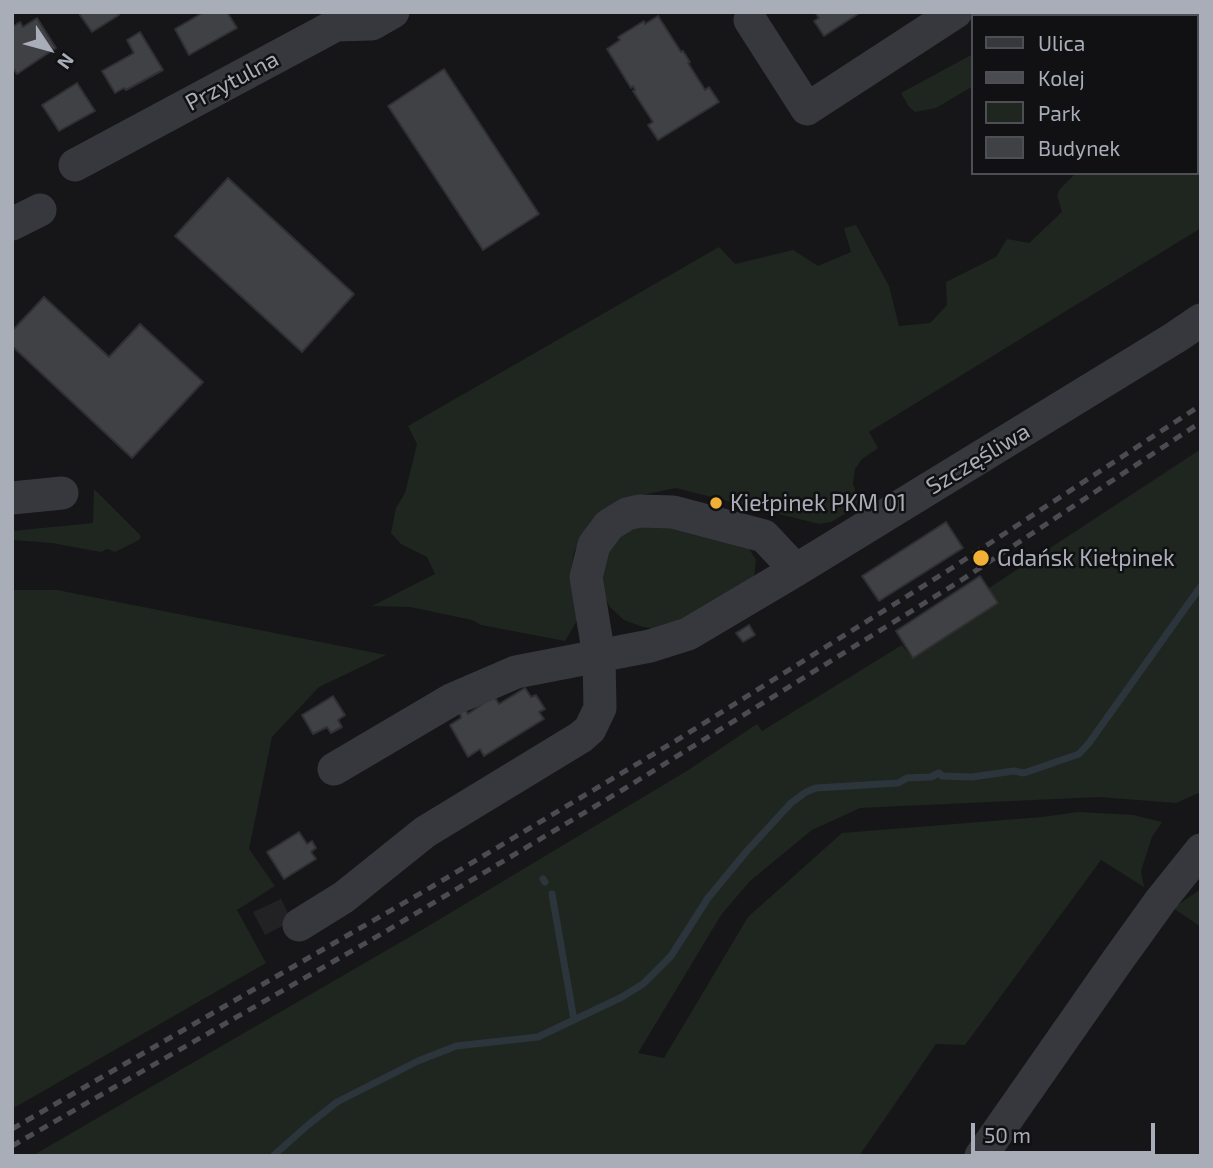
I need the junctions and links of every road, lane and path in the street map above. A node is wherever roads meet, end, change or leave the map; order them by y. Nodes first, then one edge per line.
1 (393, 12) edge
2 (956, 12) edge
3 (750, 19) dead end
4 (75, 165) dead end
5 (1201, 320) edge
6 (62, 493) dead end
7 (12, 498) edge
8 (796, 570) junction
9 (589, 657) junction
10 (334, 769) dead end
11 (1201, 850) edge
12 (299, 925) dead end
13 (981, 1156) edge

1 - 4 street, Przytulna
2 - 3 street
5 - 8 street, Szczęśliwa
6 - 7 street
8 - 9 street, Szczęśliwa
8 - 9 street
9 - 10 street, Szczęśliwa
9 - 12 street
11 - 13 street

